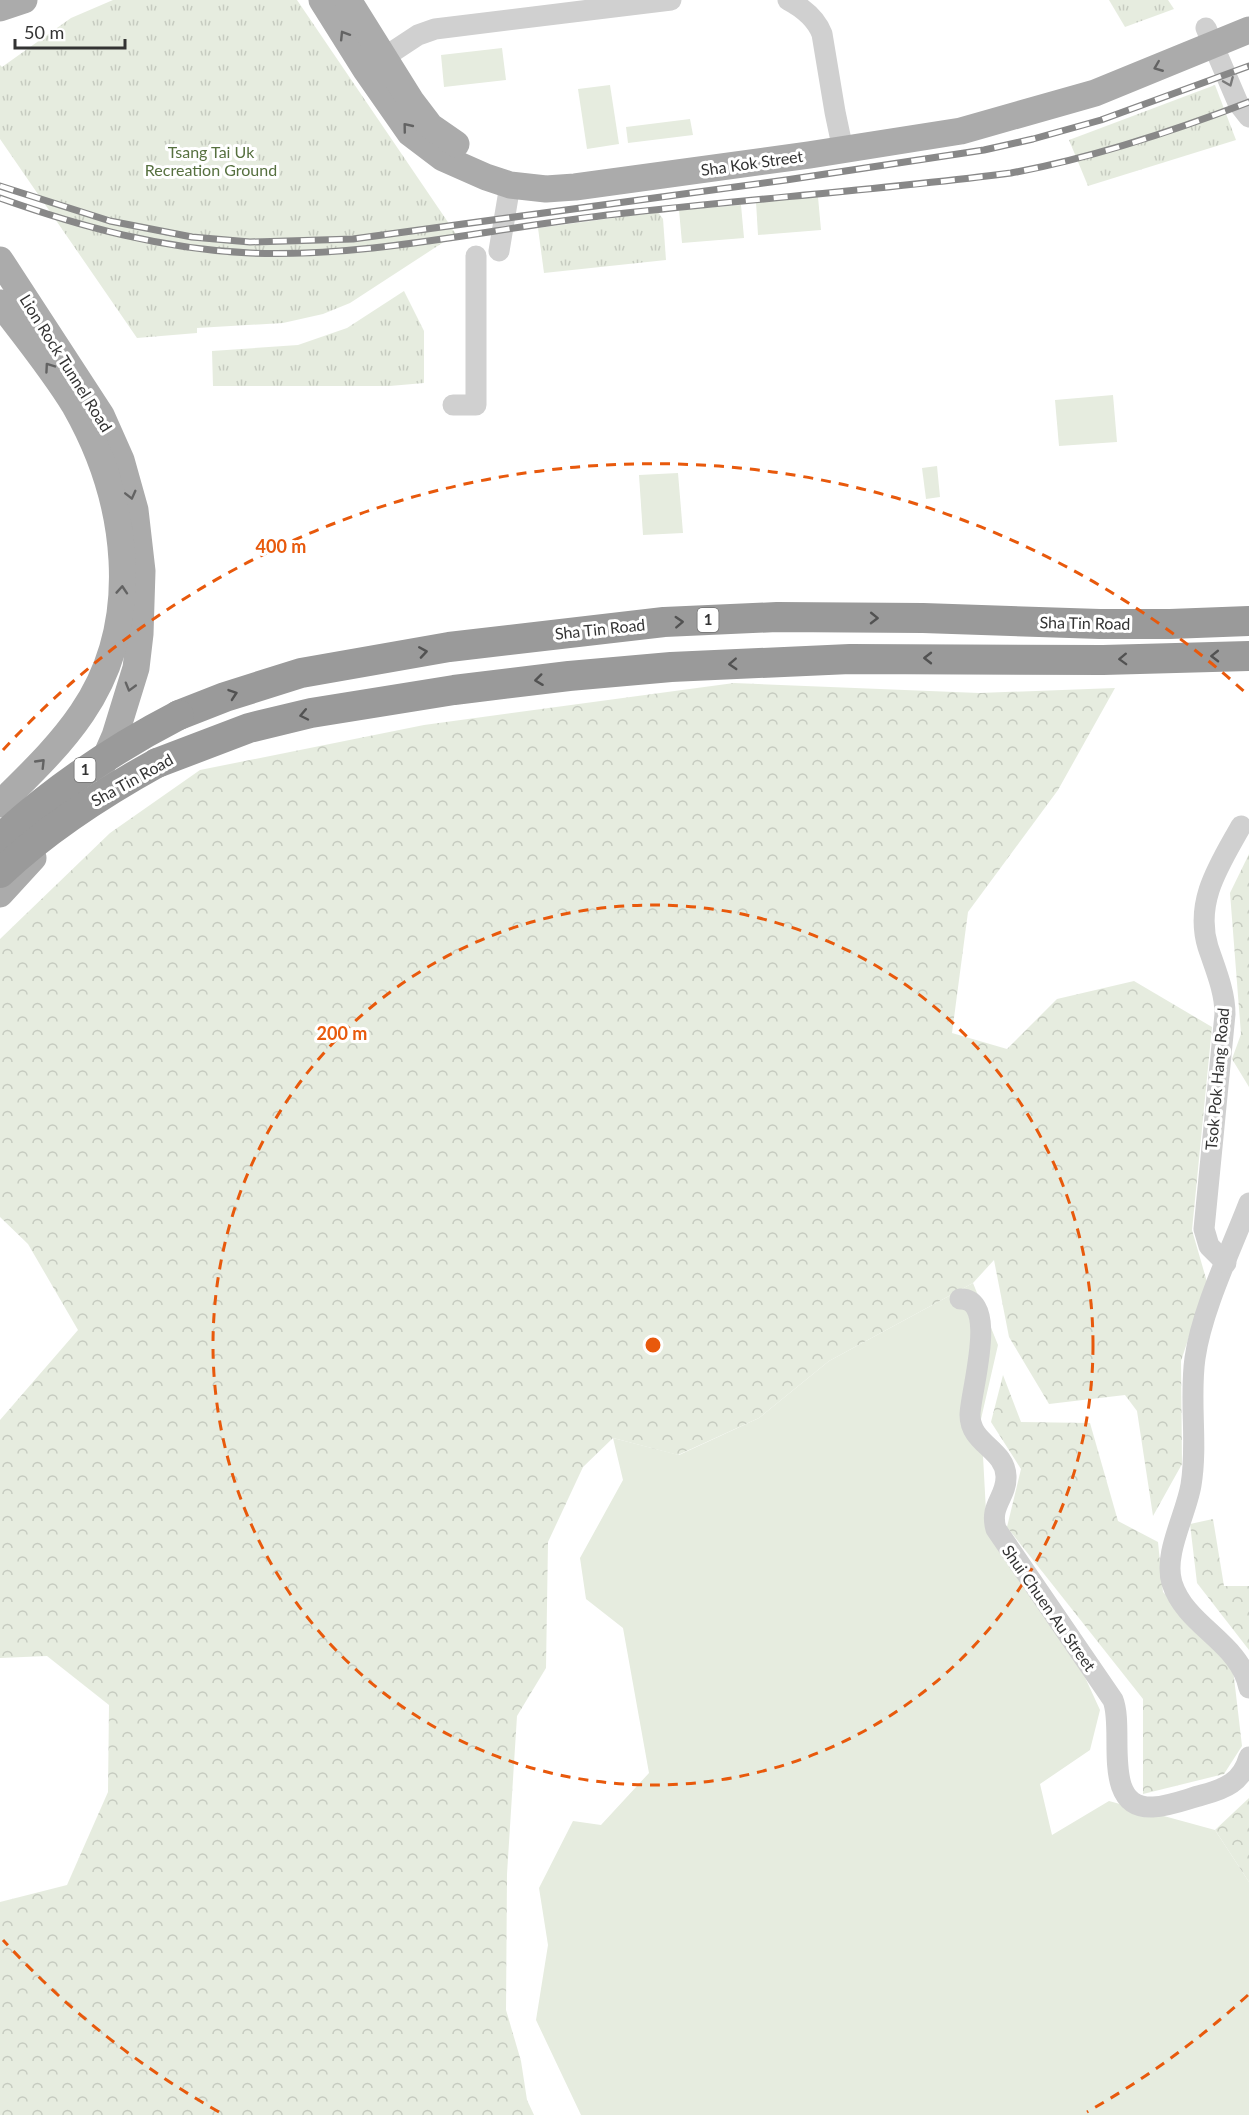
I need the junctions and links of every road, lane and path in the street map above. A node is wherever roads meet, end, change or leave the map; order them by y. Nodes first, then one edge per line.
1 (24, 0) edge
2 (322, 0) edge
3 (348, 0) edge
4 (671, 0) edge
5 (788, 0) edge
6 (0, 8) edge
7 (1249, 11) edge
8 (1249, 30) edge
9 (1209, 37) junction
10 (375, 64) junction
11 (1249, 117) edge
12 (841, 142) junction
13 (510, 185) junction
14 (499, 250) dead end
15 (476, 256) dead end
16 (0, 260) edge
17 (0, 303) edge
18 (453, 405) dead end
19 (1249, 621) edge
20 (1249, 656) edge
21 (0, 804) edge
22 (1241, 826) dead end
23 (0, 839) edge
24 (0, 873) edge
25 (0, 894) edge
26 (1249, 1203) edge
27 (1226, 1263) junction
28 (960, 1299) dead end
29 (1249, 1688) edge
30 (1249, 1757) edge

1 - 6 main road
10 -> 2 main road, Sha Kok Street
3 - 10 main road, Sha Kok Street
4 - 10 street
5 - 12 street
7 - 9 main road, Sha Kok Street
8 - 9 main road, Sha Kok Street
9 -> 11 street
9 - 12 main road, Sha Kok Street
10 - 12 main road, Sha Kok Street
13 -> 10 main road, Sha Kok Street
12 - 13 main road, Sha Kok Street
13 - 14 street
15 - 18 street
16 -> 25 main road, Lion Rock Tunnel Road
21 -> 17 main road, Lion Rock Tunnel Road
23 -> 19 highway, Sha Tin Road / 1, bridge
20 -> 24 highway, Sha Tin Road / 1, bridge
22 - 27 street, Tsok Pok Hang Road
26 - 27 street
27 - 29 street
28 - 30 street, Shui Chuen Au Street

